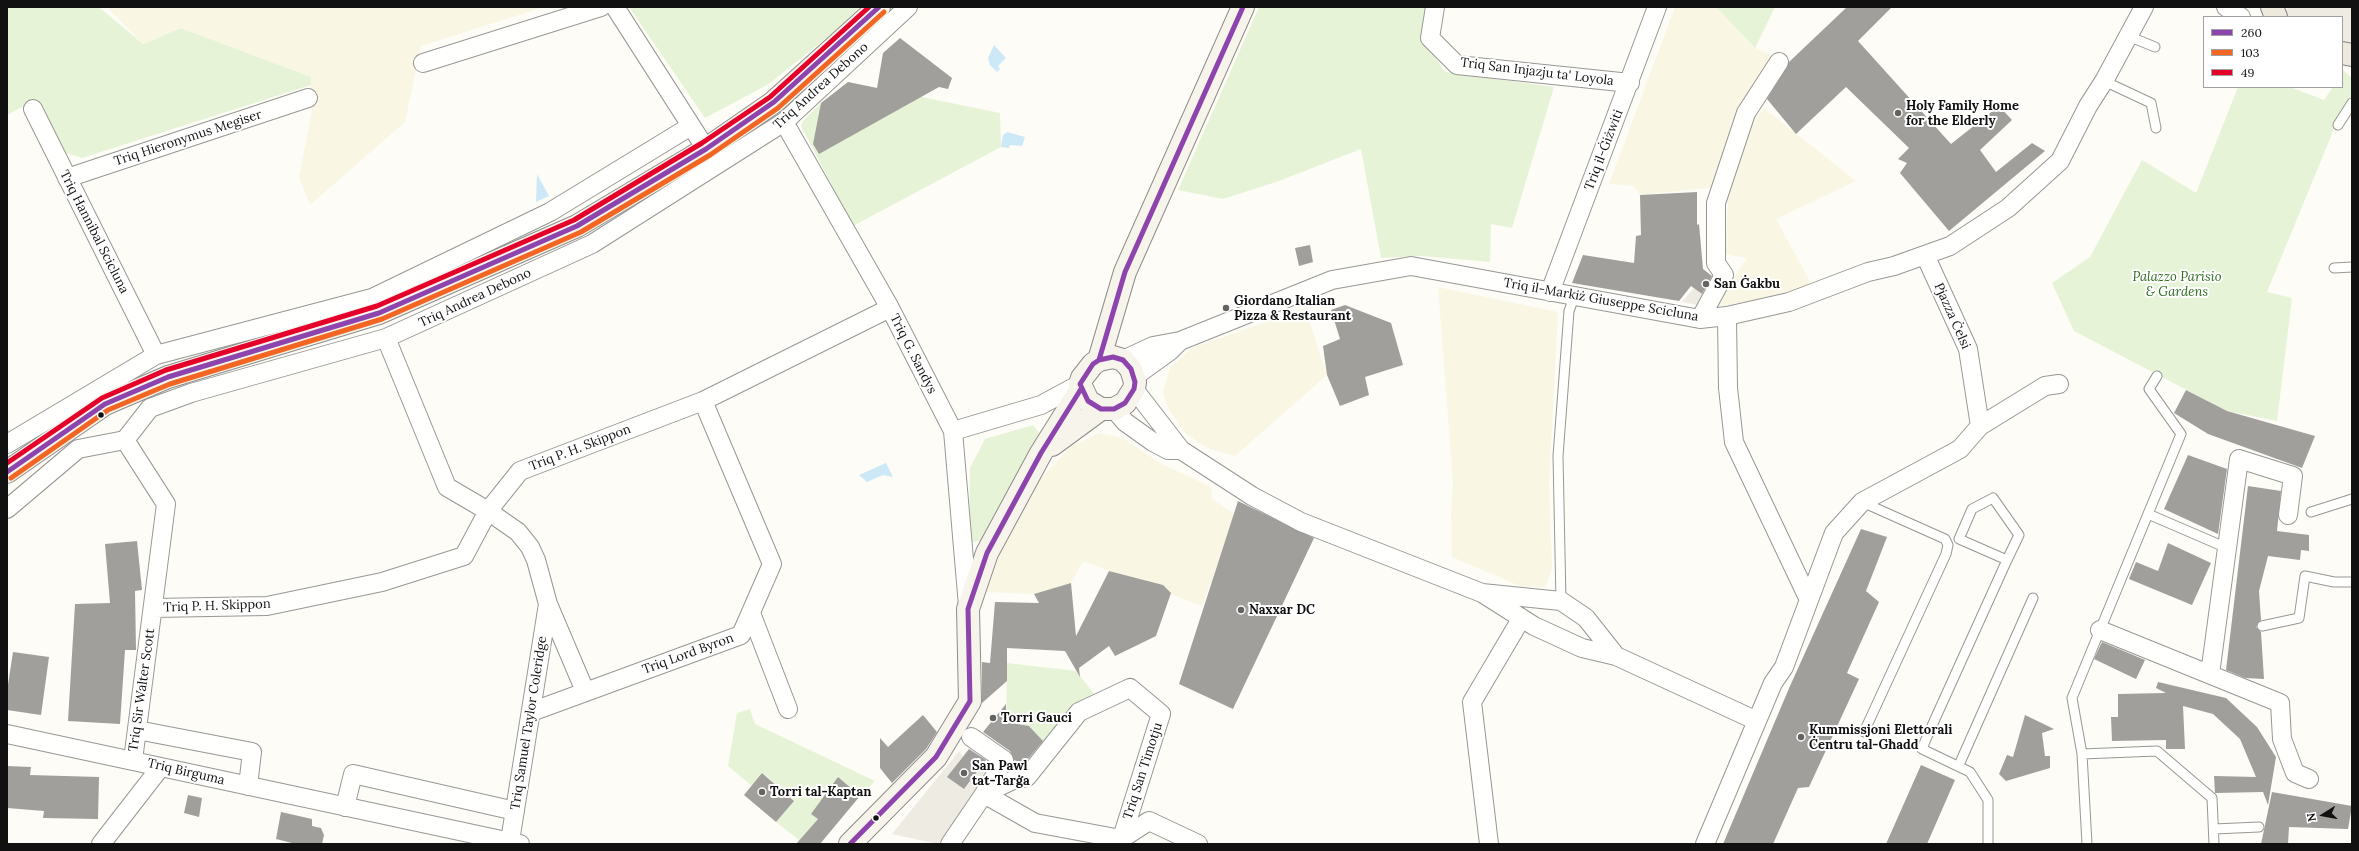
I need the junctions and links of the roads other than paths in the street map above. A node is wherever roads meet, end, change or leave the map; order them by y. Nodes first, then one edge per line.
1 (601, 7) edge
2 (615, 7) edge
3 (879, 7) edge
4 (908, 7) edge
5 (1243, 7) edge
6 (1435, 7) edge
7 (1657, 7) edge
8 (2144, 7) edge
9 (2226, 7) edge
10 (2240, 16) edge
11 (2128, 36) junction
12 (2155, 47) dead end
13 (1779, 62) dead end
14 (423, 63) dead end
15 (2104, 81) junction
16 (1630, 83) junction
17 (308, 98) dead end
18 (2352, 103) edge
19 (33, 109) dead end
20 (784, 122) junction
21 (2338, 125) dead end
22 (691, 126) junction
23 (2156, 128) dead end
24 (706, 149) junction
25 (67, 178) junction
26 (1925, 255) junction
27 (2352, 267) edge
28 (2334, 268) dead end
29 (1550, 292) junction
30 (1575, 295) junction
31 (890, 308) junction
32 (1726, 316) junction
33 (1700, 319) junction
34 (386, 338) junction
35 (156, 355) junction
36 (1121, 369) junction
37 (2157, 376) dead end
38 (2059, 384) dead end
39 (1081, 386) junction
40 (703, 401) junction
41 (1107, 409) junction
42 (1980, 426) junction
43 (953, 431) junction
44 (125, 440) junction
45 (7, 444) edge
46 (1181, 450) junction
47 (1042, 453) junction
48 (7, 472) edge
49 (2352, 499) edge
50 (1862, 502) junction
51 (7, 510) edge
52 (488, 511) junction
53 (2311, 512) dead end
54 (2148, 514) junction
55 (2288, 515) dead end
56 (2227, 548) junction
57 (2007, 560) junction
58 (2352, 582) edge
59 (1482, 593) junction
60 (2033, 598) dead end
61 (1808, 600) junction
62 (1561, 601) junction
63 (548, 604) junction
64 (154, 608) junction
65 (968, 608) junction
66 (751, 613) junction
67 (1521, 619) junction
68 (2262, 626) dead end
69 (2100, 630) junction
70 (1616, 656) junction
71 (2210, 674) junction
72 (585, 691) junction
73 (788, 709) dead end
74 (531, 712) junction
75 (1758, 722) junction
76 (137, 730) junction
77 (1864, 732) dead end
78 (7, 734) edge
79 (971, 737) dead end
80 (2082, 754) junction
81 (133, 760) junction
82 (1959, 766) junction
83 (160, 768) junction
84 (2309, 779) dead end
85 (248, 786) junction
86 (984, 794) junction
87 (345, 807) junction
88 (515, 811) junction
89 (2259, 827) dead end
90 (2214, 828) junction
91 (1120, 841) edge
92 (515, 842) edge
93 (854, 843) edge
94 (101, 844) edge
95 (950, 844) edge
96 (1198, 844) edge
97 (1489, 844) edge
98 (1705, 844) edge
99 (1988, 844) edge
100 (2087, 844) edge
101 (2214, 844) edge

1 - 14 street
2 - 22 street
3 - 24 main road, Triq Andrea Debono
4 - 20 street, Triq Andrea Debono
5 - 36 main road
6 - 16 street, Triq San Injazju ta' Loyola
7 - 16 street, Triq il-Ġiżwiti
8 - 11 street, Triq il-Markiż Giuseppe Scicluna
9 - 10 street
11 - 12 lane
11 - 15 street, Triq il-Markiż Giuseppe Scicluna
13 - 33 street
15 - 23 lane
15 - 26 street, Triq il-Markiż Giuseppe Scicluna
16 - 29 street, Triq il-Ġiżwiti
17 - 25 street, Triq Hieronymus Megiser
18 - 21 lane
19 - 25 street, Triq Hannibal Scicluna
20 - 31 street, Triq G. Sandys
20 - 34 street, Triq Andrea Debono
22 - 24 street
22 - 35 street
24 - 48 main road, Triq Andrea Debono
25 - 35 street, Triq Hannibal Scicluna
26 - 32 street, Triq il-Markiż Giuseppe Scicluna
26 - 42 street, Pjazza Ċelsi
27 - 28 lane
29 - 30 street, Triq il-Markiż Giuseppe Scicluna
29 - 36 street, Triq il-Markiż Giuseppe Scicluna
30 - 33 street, Triq il-Markiż Giuseppe Scicluna
30 - 62 lane
31 - 40 street, Triq P. H. Skippon
31 - 43 street, Triq G. Sandys
32 - 33 street, Triq il-Markiż Giuseppe Scicluna
32 - 61 street
34 - 44 street, Triq Andrea Debono
34 - 52 street, Triq Samuel Taylor Coleridge
35 - 45 street
36 - 39 main road
36 - 41 main road
36 - 46 street
37 - 54 lane
38 - 42 street
39 - 41 main road
39 - 43 street
39 - 47 main road
40 - 52 street, Triq P. H. Skippon
40 - 66 street, Triq Lord Byron
41 - 46 street
41 - 47 main road
42 - 50 street
43 - 65 street, Triq G. Sandys
44 - 51 street
44 - 64 street, Triq Sir Walter Scott
46 - 59 street
47 - 65 main road
49 - 53 lane
50 - 61 street
50 - 77 lane
52 - 63 street, Triq Samuel Taylor Coleridge
52 - 64 street, Triq P. H. Skippon
54 - 56 lane
54 - 69 lane
55 - 56 street
56 - 71 street
57 - 57 lane
57 - 82 lane
58 - 68 lane
59 - 62 street
59 - 67 street
60 - 82 lane
61 - 75 street
62 - 70 street
63 - 72 street, Triq Samuel Taylor Coleridge
63 - 74 street, Triq Samuel Taylor Coleridge
64 - 76 street, Triq Sir Walter Scott
65 - 93 main road
66 - 72 street, Triq Lord Byron
66 - 73 street
67 - 70 street
67 - 97 street
69 - 71 street
69 - 80 lane
70 - 75 street
71 - 84 street
72 - 74 street, Triq Lord Byron
74 - 88 street, Triq Samuel Taylor Coleridge
75 - 98 street
76 - 81 street, Triq Sir Walter Scott
76 - 85 street
78 - 81 street, Triq Birguma
79 - 86 street
80 - 90 lane
80 - 100 lane
81 - 83 street, Triq Birguma
82 - 99 lane
83 - 85 street, Triq Birguma
83 - 94 street
85 - 87 street, Triq Birguma
86 - 91 street
86 - 91 street, Triq San Timotju
86 - 95 street
87 - 88 street
87 - 92 street, Triq Birguma
88 - 92 street, Triq Samuel Taylor Coleridge
89 - 90 lane
90 - 101 lane
91 - 96 street

